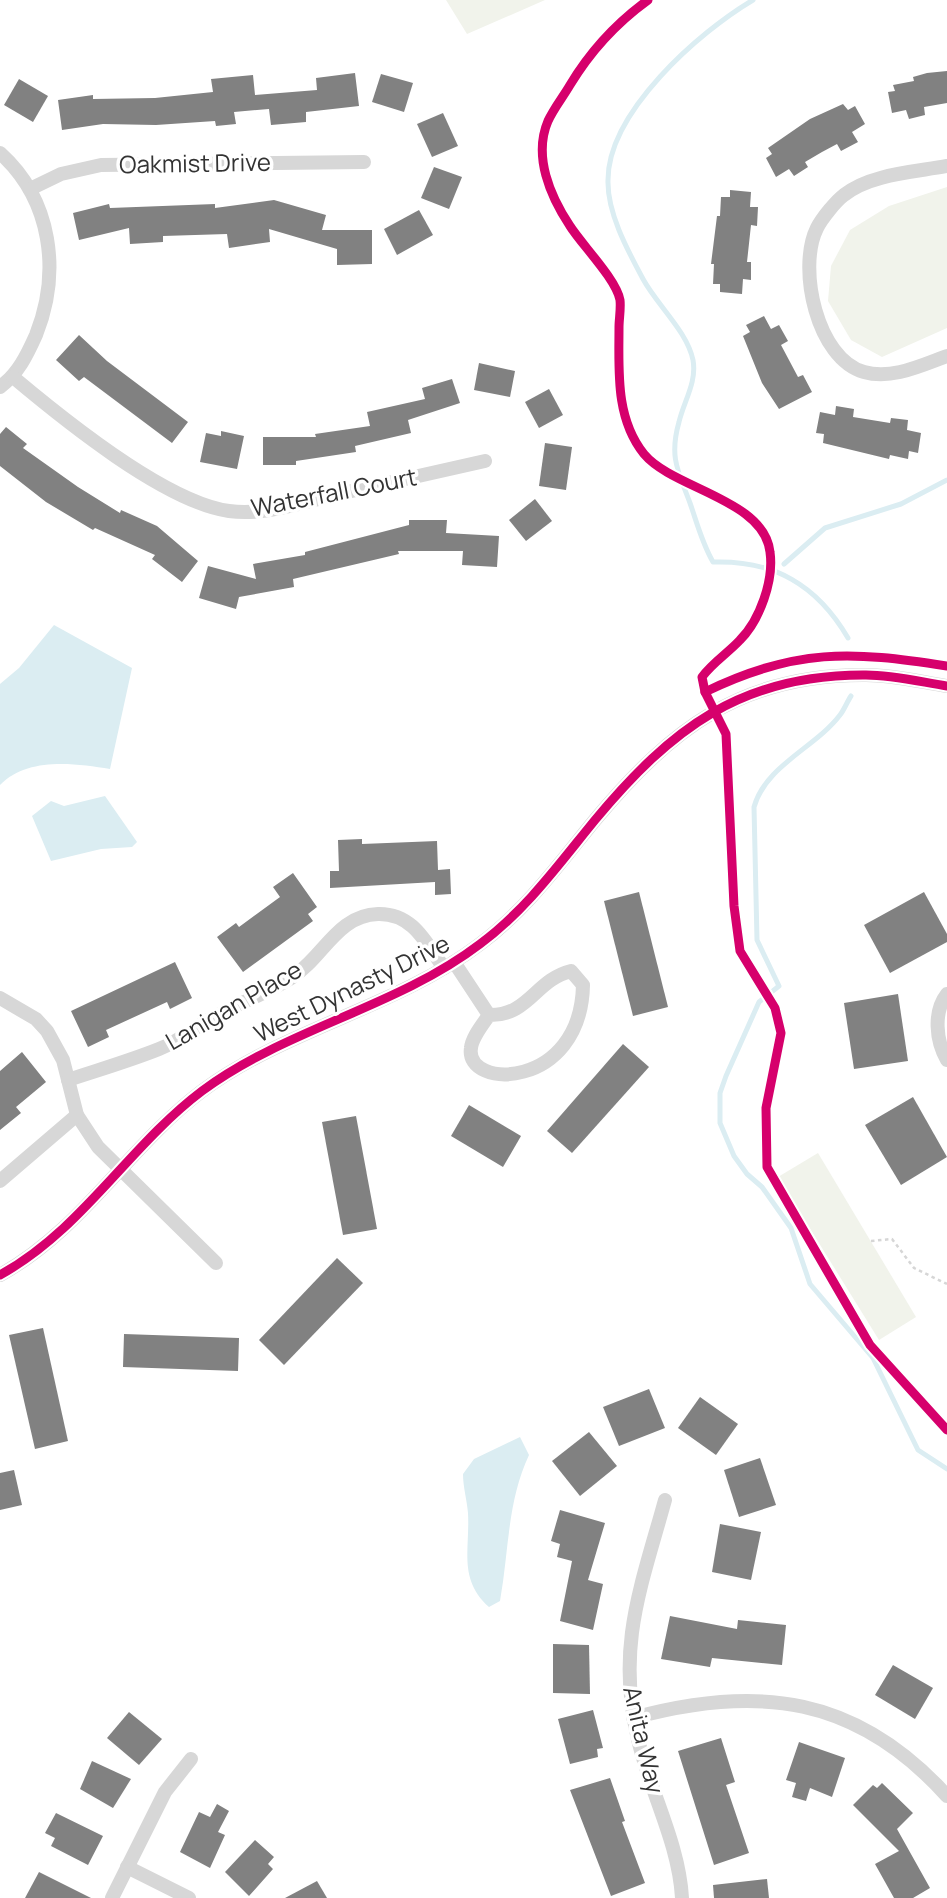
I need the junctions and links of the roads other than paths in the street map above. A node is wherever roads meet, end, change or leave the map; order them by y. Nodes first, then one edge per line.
1 (0, 153) edge
2 (364, 162) dead end
3 (947, 166) edge
4 (30, 189) junction
5 (947, 356) edge
6 (13, 377) junction
7 (0, 387) edge
8 (485, 461) dead end
9 (947, 686) edge
10 (449, 965) junction
11 (947, 994) edge
12 (0, 998) edge
13 (489, 1015) junction
14 (947, 1060) edge
15 (68, 1080) junction
16 (77, 1115) junction
17 (124, 1169) junction
18 (0, 1181) edge
19 (216, 1263) dead end
20 (0, 1275) edge
21 (665, 1500) dead end
22 (633, 1718) junction
23 (191, 1759) dead end
24 (947, 1796) edge
25 (127, 1867) junction
26 (112, 1898) edge
27 (189, 1898) edge
28 (682, 1898) edge

1 - 4 street
2 - 4 street, Oakmist Drive
3 - 5 street
4 - 6 street
6 - 7 street
6 - 8 street, Waterfall Court
9 - 10 street, West Dynasty Drive
10 - 13 street, Lanigan Place
10 - 15 street, Lanigan Place
10 - 17 street, West Dynasty Drive
11 - 14 street
12 - 15 street
13 - 13 street
15 - 16 street
16 - 17 street
16 - 18 street
17 - 19 street
17 - 20 street, West Dynasty Drive
21 - 22 street, Anita Way
22 - 24 street
22 - 28 street, Anita Way
23 - 25 street
25 - 26 street
25 - 27 street

